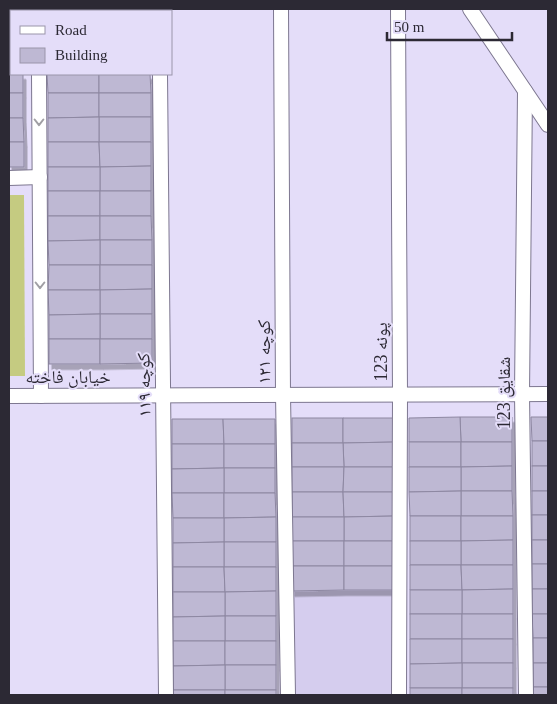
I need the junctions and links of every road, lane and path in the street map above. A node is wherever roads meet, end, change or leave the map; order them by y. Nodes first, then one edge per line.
1 (282, 9) edge
2 (398, 9) edge
3 (470, 9) edge
4 (39, 75) edge
5 (160, 75) edge
6 (525, 90) junction
7 (548, 125) edge
8 (40, 177) junction
9 (9, 178) edge
10 (522, 394) junction
11 (548, 394) edge
12 (283, 395) junction
13 (400, 395) junction
14 (9, 396) edge
15 (41, 396) junction
16 (163, 396) junction
17 (166, 695) edge
18 (288, 695) edge
19 (400, 695) edge
20 (526, 695) edge

1 - 12 street, کوچه ۱۲۱
2 - 13 street, 123 پونه
3 - 6 street
4 -> 8 street
5 - 16 street, کوچه ۱۱۹
6 - 7 street
6 - 10 street, 123 شقایق
8 - 9 street
8 -> 15 street
10 - 11 street, خیابان فاخته
10 - 13 street, خیابان فاخته
10 - 20 street, 123 شقایق
12 - 13 street, خیابان فاخته
12 - 16 street, خیابان فاخته
12 - 18 street, کوچه ۱۲۱
13 - 19 street, 123 پونه
14 - 15 street, خیابان فاخته
15 - 16 street, خیابان فاخته
16 - 17 street, کوچه ۱۱۹

